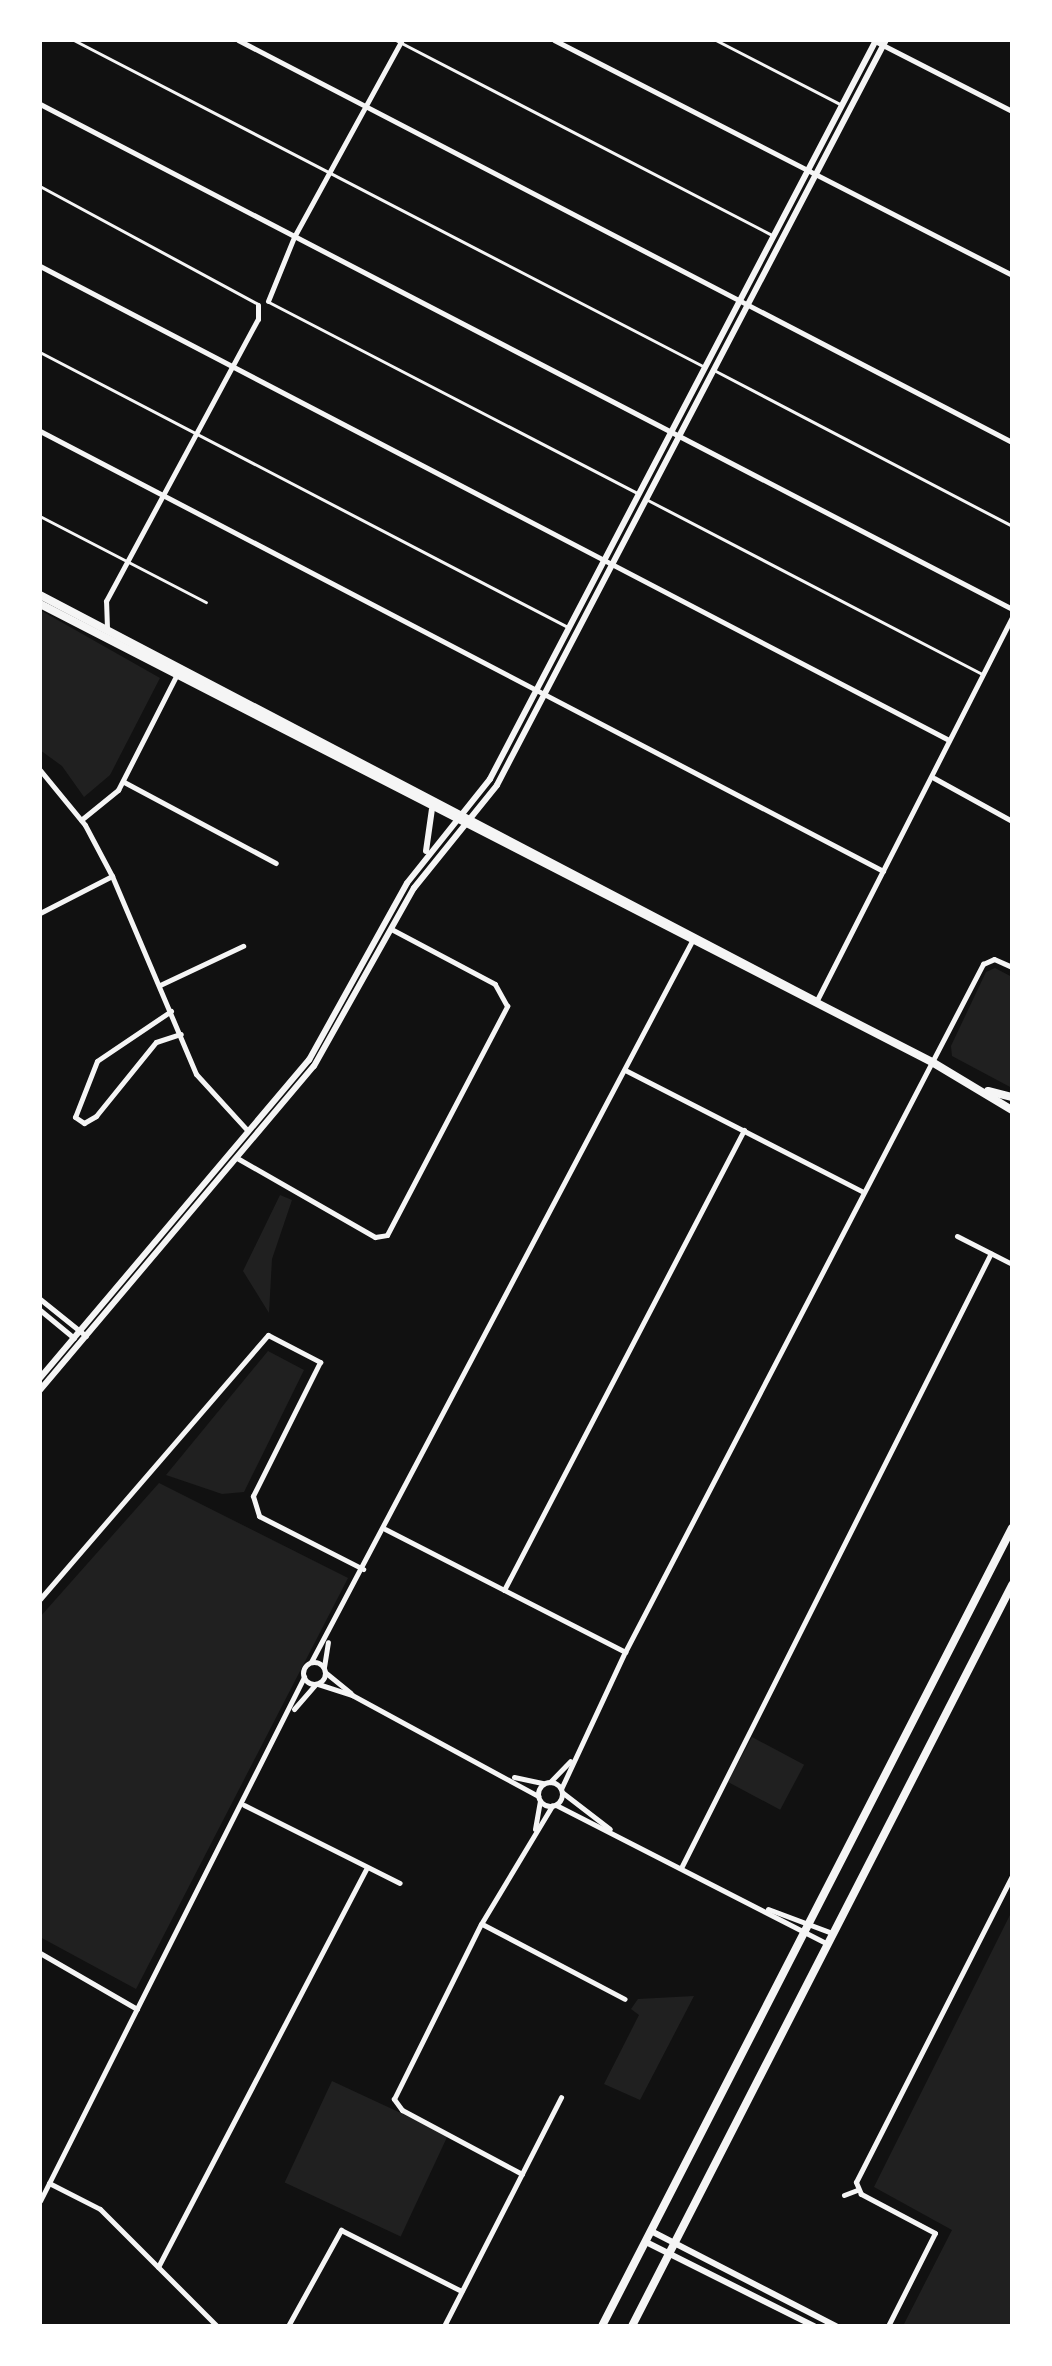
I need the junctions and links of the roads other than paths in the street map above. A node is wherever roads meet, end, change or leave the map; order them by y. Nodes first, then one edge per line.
1 (74, 40) edge
2 (238, 40) edge
3 (554, 40) edge
4 (716, 40) edge
5 (400, 41) edge
6 (879, 41) edge
7 (40, 104) edge
8 (842, 105) junction
9 (367, 107) junction
10 (1012, 112) edge
11 (812, 172) junction
12 (331, 173) junction
13 (40, 186) edge
14 (774, 236) junction
15 (294, 237) junction
16 (40, 266) edge
17 (1012, 275) edge
18 (268, 301) joint
19 (740, 301) junction
20 (258, 304) joint
21 (749, 305) junction
22 (40, 352) edge
23 (230, 367) junction
24 (711, 369) junction
25 (40, 431) edge
26 (194, 431) junction
27 (676, 432) junction
28 (1012, 442) edge
29 (160, 496) junction
30 (643, 496) junction
31 (40, 516) edge
32 (1012, 526) edge
33 (603, 559) junction
34 (126, 560) junction
35 (611, 564) junction
36 (40, 595) edge
37 (206, 602) dead end
38 (40, 604) edge
39 (1012, 609) edge
40 (1012, 618) edge
41 (568, 627) junction
42 (106, 628) junction
43 (179, 672) junction
44 (983, 674) junction
45 (535, 693) junction
46 (544, 697) junction
47 (949, 740) junction
48 (40, 770) edge
49 (934, 778) junction
50 (124, 782) junction
51 (432, 809) junction
52 (81, 820) junction
53 (464, 820) junction
54 (1012, 821) edge
55 (425, 857) junction
56 (276, 863) dead end
57 (883, 870) junction
58 (112, 876) junction
59 (40, 912) edge
60 (387, 928) junction
61 (693, 938) junction
62 (244, 946) dead end
63 (1012, 966) edge
64 (160, 985) junction
65 (816, 1002) junction
66 (171, 1011) junction
67 (181, 1034) junction
68 (932, 1062) junction
69 (625, 1070) junction
70 (988, 1091) junction
71 (1012, 1097) edge
72 (1012, 1110) edge
73 (744, 1130) junction
74 (252, 1134) junction
75 (234, 1156) junction
76 (863, 1192) junction
77 (957, 1236) dead end
78 (991, 1254) junction
79 (1012, 1264) edge
80 (40, 1299) edge
81 (40, 1310) edge
82 (80, 1337) junction
83 (40, 1378) edge
84 (40, 1390) edge
85 (1012, 1528) edge
86 (385, 1529) junction
87 (364, 1570) junction
88 (1012, 1585) edge
89 (504, 1590) junction
90 (40, 1598) edge
91 (328, 1640) junction
92 (625, 1652) junction
93 (311, 1662) junction
94 (325, 1670) junction
95 (304, 1677) junction
96 (317, 1685) junction
97 (352, 1695) junction
98 (292, 1712) junction
99 (572, 1759) junction
100 (512, 1777) junction
101 (548, 1783) junction
102 (562, 1791) junction
103 (539, 1798) junction
104 (244, 1805) junction
105 (554, 1806) junction
106 (534, 1832) junction
107 (616, 1834) junction
108 (682, 1866) junction
109 (367, 1867) junction
110 (1012, 1876) edge
111 (400, 1883) dead end
112 (768, 1909) junction
113 (810, 1922) junction
114 (481, 1924) junction
115 (804, 1932) junction
116 (832, 1933) junction
117 (826, 1943) junction
118 (40, 1953) edge
119 (625, 1999) dead end
120 (138, 2010) junction
121 (561, 2097) dead end
122 (522, 2174) junction
123 (49, 2183) junction
124 (857, 2190) junction
125 (844, 2196) dead end
126 (40, 2200) edge
127 (651, 2231) junction
128 (646, 2242) junction
129 (675, 2244) junction
130 (670, 2254) junction
131 (158, 2268) junction
132 (461, 2291) junction
133 (216, 2326) edge
134 (288, 2326) edge
135 (444, 2326) edge
136 (602, 2326) edge
137 (632, 2326) edge
138 (814, 2326) edge
139 (836, 2326) edge
140 (888, 2326) edge

1 - 12 lane
2 - 9 street
3 - 11 street
4 - 8 lane
5 - 9 street
5 - 14 lane
6 - 8 main road
6 - 10 street
6 - 11 main road
7 - 15 street
8 - 11 main road
9 - 12 street
9 - 19 street
11 - 14 main road
11 - 17 street
11 - 21 main road
12 - 15 street
12 - 24 lane
13 - 20 lane
14 - 19 main road
15 - 18 street
15 - 27 street
16 - 23 street
18 - 30 lane
19 - 21 street
19 - 24 main road
20 - 23 street
21 - 24 main road
21 - 28 street
22 - 26 lane
23 - 26 street
23 - 33 street
24 - 27 main road
24 - 32 lane
25 - 29 street
26 - 29 street
26 - 41 lane
27 - 30 main road
27 - 39 street
29 - 34 street
29 - 45 street
30 - 33 main road
30 - 35 main road
30 - 44 lane
31 - 34 lane
33 - 35 street
33 - 41 main road
34 - 37 lane
34 - 42 street
35 - 46 main road
35 - 47 street
36 - 42 main road
38 - 43 main road
40 - 44 street
41 - 45 main road
42 - 43 main road
43 - 50 street
43 - 51 main road
43 - 53 main road
44 - 47 street
45 - 46 street
45 - 53 main road
46 - 53 main road
46 - 57 street
47 - 49 street
48 - 52 street
49 - 54 street
49 - 57 street
50 - 52 street
50 - 56 street
51 - 53 main road
51 - 55 main road
52 - 58 street
53 - 55 main road
53 - 60 main road
53 - 61 main road
55 - 60 main road
57 - 65 street
58 - 59 street
58 - 64 street
60 - 74 main road
60 - 75 street
61 - 65 main road
61 - 69 street
62 - 64 street
63 - 68 street
64 - 66 street
65 - 68 main road
66 - 67 street
66 - 67 street
67 - 74 street
68 - 70 main road
68 - 76 street
69 - 73 street
69 - 86 street
70 - 71 main road
70 - 72 main road
73 - 76 street
73 - 89 street
74 - 75 main road
75 - 82 main road
76 - 92 street
77 - 78 street
78 - 79 street
78 - 108 street
80 - 82 street
81 - 82 street
82 - 83 main road
82 - 84 main road
85 - 113 main road
86 - 87 street
86 - 89 street
87 - 90 street
87 - 91 street
88 - 116 main road
89 - 92 street
91 - 93 street
91 - 94 street
92 - 99 street
93 - 94 street
93 - 95 street
94 - 96 street
94 - 97 street
95 - 96 street
95 - 98 street
96 - 97 street
96 - 98 street
97 - 100 street
98 - 104 street
99 - 101 street
99 - 102 street
100 - 101 street
100 - 103 street
101 - 102 street
101 - 103 street
102 - 105 street
102 - 107 street
103 - 105 street
103 - 106 street
104 - 109 street
104 - 120 street
105 - 106 street
105 - 107 street
106 - 114 street
107 - 108 street
108 - 112 street
109 - 111 street
109 - 131 street
110 - 124 street
112 - 113 street
112 - 115 street
113 - 115 main road
113 - 116 street
114 - 119 street
114 - 122 street
115 - 117 street
115 - 127 main road
116 - 117 main road
117 - 129 main road
118 - 120 street
120 - 123 street
121 - 122 street
122 - 132 street
123 - 126 street
123 - 131 street
124 - 125 street
124 - 140 street
127 - 128 main road
127 - 129 main road
128 - 130 main road
128 - 136 main road
129 - 130 main road
129 - 139 main road
130 - 137 main road
130 - 138 main road
131 - 133 street
132 - 134 street
132 - 135 street

